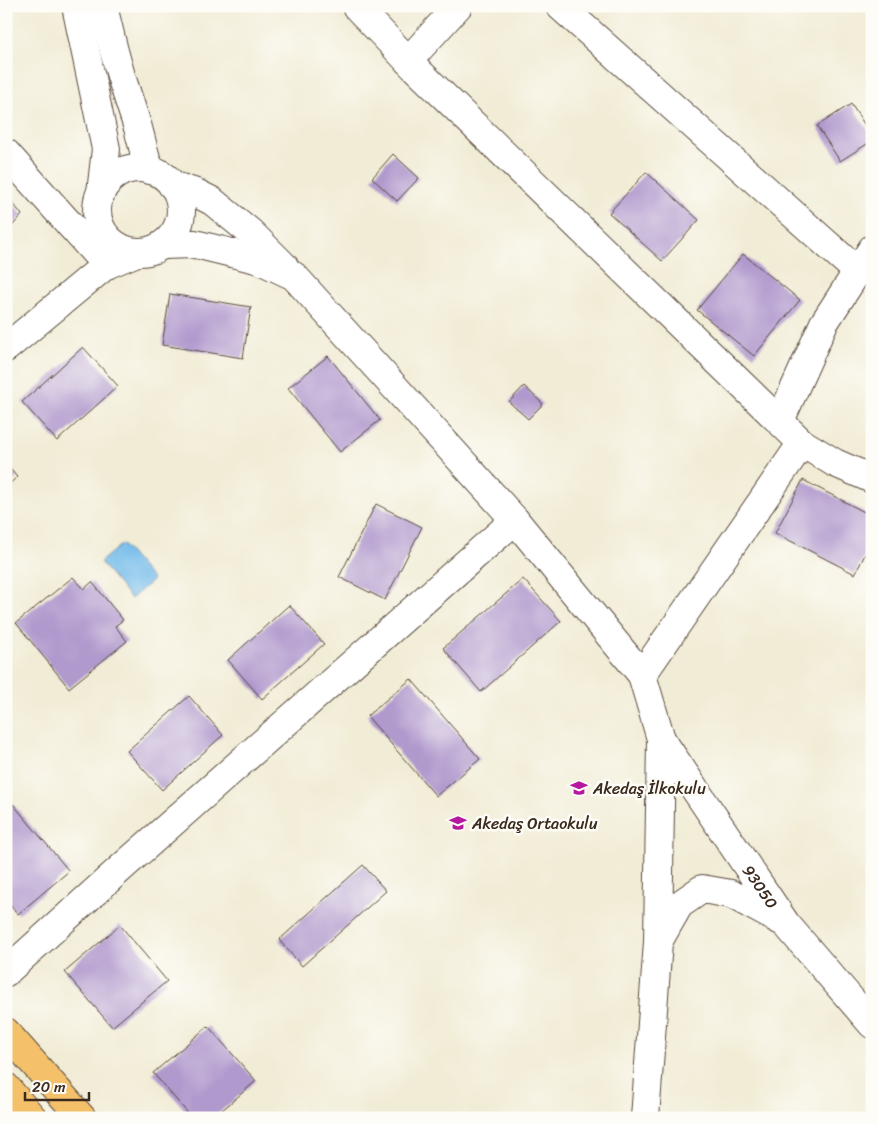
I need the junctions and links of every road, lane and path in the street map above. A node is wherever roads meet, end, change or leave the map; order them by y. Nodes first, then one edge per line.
1 (76, 6) edge
2 (103, 6) edge
3 (356, 6) edge
4 (458, 6) edge
5 (560, 6) edge
6 (408, 61) junction
7 (6, 153) edge
8 (149, 170) junction
9 (172, 184) junction
10 (101, 193) junction
11 (150, 248) junction
12 (865, 260) edge
13 (106, 265) junction
14 (294, 276) junction
15 (6, 348) edge
16 (780, 421) junction
17 (802, 443) junction
18 (872, 480) edge
19 (515, 520) junction
20 (642, 675) junction
21 (660, 739) junction
22 (786, 924) junction
23 (658, 942) junction
24 (6, 972) edge
25 (872, 1024) edge
26 (6, 1032) edge
27 (6, 1088) edge
28 (33, 1118) edge
29 (82, 1118) edge
30 (645, 1118) edge

1 - 10 street
2 - 8 street
3 - 6 street
4 - 6 street
5 - 12 street
6 - 16 street
7 - 13 street
8 - 9 street
8 - 10 street
9 - 11 street
9 - 14 street
10 - 11 street
11 - 13 street
11 - 14 street
12 - 16 street
13 - 15 street
14 - 19 street
16 - 17 street
17 - 18 street
17 - 20 street
19 - 20 street
19 - 24 street
20 - 21 street
21 - 22 street, 93050
21 - 23 street
22 - 23 street
22 - 25 street, 93050
23 - 30 street
26 - 29 main road
27 - 28 main road

